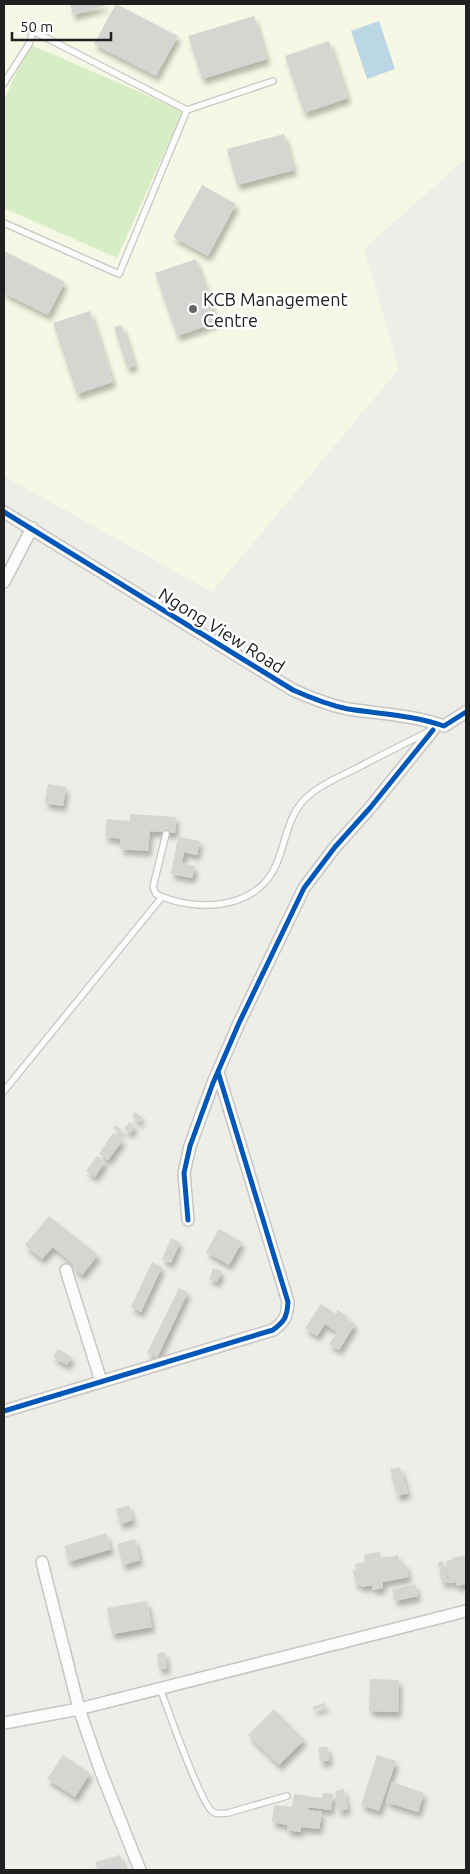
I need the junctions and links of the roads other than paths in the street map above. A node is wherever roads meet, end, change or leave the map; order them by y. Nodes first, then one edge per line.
1 (273, 81) dead end
2 (4, 83) edge
3 (187, 110) junction
4 (4, 223) edge
5 (4, 512) edge
6 (32, 528) junction
7 (4, 582) edge
8 (466, 712) edge
9 (444, 726) junction
10 (433, 730) junction
11 (166, 834) dead end
12 (162, 897) junction
13 (218, 1072) junction
14 (4, 1091) edge
15 (188, 1220) dead end
16 (66, 1270) dead end
17 (101, 1381) junction
18 (4, 1411) edge
19 (42, 1562) dead end
20 (466, 1611) edge
21 (160, 1688) junction
22 (79, 1709) junction
23 (4, 1723) edge
24 (287, 1796) dead end
25 (140, 1870) edge

1 - 3 lane
2 - 3 lane
3 - 4 lane
5 - 6 street, Ngong View Road
6 - 7 street
6 - 9 street, Ngong View Road
8 - 9 street
9 - 10 lane
10 - 12 lane
10 - 13 street
11 - 12 lane
12 - 14 lane
13 - 15 street
13 - 17 street
16 - 17 street
17 - 18 street
19 - 22 street
20 - 21 street
21 - 22 street
21 - 24 lane
22 - 23 street
22 - 25 street

